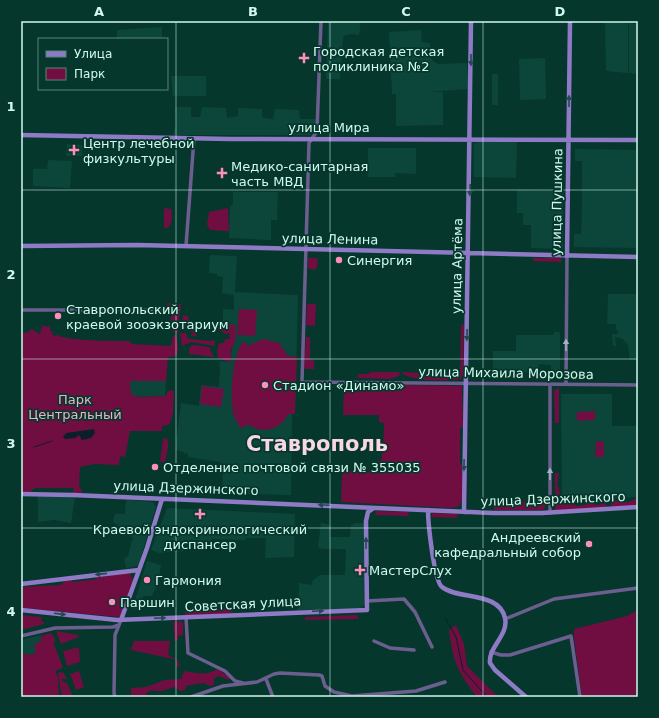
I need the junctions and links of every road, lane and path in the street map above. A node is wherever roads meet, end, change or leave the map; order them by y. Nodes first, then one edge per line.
1 (322, 21) edge
2 (472, 21) edge
3 (570, 21) edge
4 (21, 135) edge
5 (194, 138) junction
6 (312, 138) junction
7 (471, 139) junction
8 (569, 140) junction
9 (638, 140) edge
10 (21, 246) edge
11 (186, 246) junction
12 (306, 250) junction
13 (469, 254) junction
14 (567, 256) junction
15 (638, 257) edge
16 (21, 310) edge
17 (178, 310) dead end
18 (466, 383) junction
19 (550, 384) junction
20 (566, 384) junction
21 (638, 385) edge
22 (21, 494) edge
23 (162, 499) junction
24 (349, 506) junction
25 (638, 507) edge
26 (374, 508) junction
27 (428, 510) junction
28 (464, 512) junction
29 (550, 513) junction
30 (366, 521) junction
31 (139, 570) junction
32 (21, 584) edge
33 (638, 588) edge
34 (367, 601) junction
35 (21, 610) edge
36 (186, 617) junction
37 (505, 620) junction
38 (120, 622) junction
39 (21, 636) edge
40 (374, 641) dead end
41 (432, 647) dead end
42 (414, 650) dead end
43 (491, 652) junction
44 (266, 679) junction
45 (445, 682) dead end
46 (248, 684) junction
47 (115, 697) edge
48 (191, 697) edge
49 (273, 697) edge
50 (526, 697) edge
51 (580, 697) edge

1 - 6 street
2 -> 7 main road, улица Артёма
8 -> 3 main road, улица Пушкина
4 - 5 main road, улица Мира
5 - 6 main road, улица Мира
5 - 11 street
6 - 7 main road, улица Мира
6 - 12 street
7 - 8 main road, улица Мира
7 -> 13 main road, улица Артёма
8 - 9 main road, улица Мира
8 - 14 main road, улица Пушкина
10 - 11 main road, улица Ленина
11 - 12 main road, улица Ленина
12 - 13 main road, улица Ленина
12 - 18 street, улица Михаила Морозова
13 - 14 main road, улица Ленина
13 -> 18 main road, улица Артёма
14 - 15 main road, улица Ленина
20 -> 14 street, улица Пушкина
16 - 17 street
18 - 19 street, улица Михаила Морозова
18 -> 28 main road, улица Артёма
19 - 20 street, улица Михаила Морозова
29 -> 19 street
20 - 21 street, улица Михаила Морозова
22 - 23 main road, улица Дзержинского
24 -> 23 main road, улица Дзержинского
23 - 31 main road
24 - 26 main road, улица Дзержинского
24 - 30 main road, улица Дзержинского
25 - 29 main road, улица Дзержинского
26 - 27 main road, улица Дзержинского
26 - 30 main road
27 - 28 main road, улица Дзержинского
27 - 37 main road
28 - 29 main road, улица Дзержинского
34 -> 30 main road
31 -> 32 main road
31 - 38 main road
33 - 37 street
36 -> 34 main road, Советская улица
34 - 41 street
35 -> 38 main road, Советская улица
38 -> 36 main road, Советская улица
36 - 46 street
37 - 43 main road
38 - 39 street
38 - 47 street
40 - 42 street
43 - 50 main road
43 - 51 street
44 - 45 street
44 - 46 street
44 - 49 street
46 - 48 street

